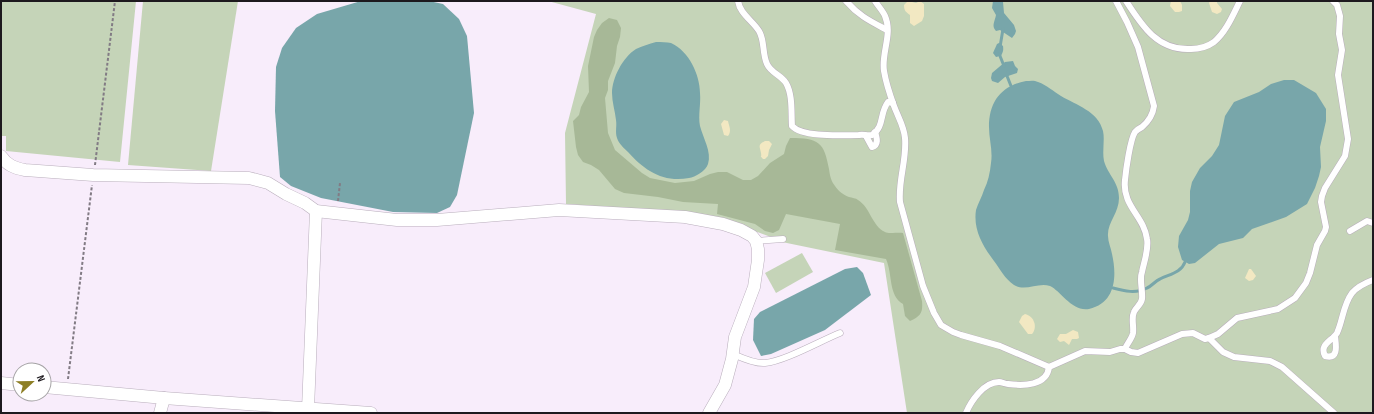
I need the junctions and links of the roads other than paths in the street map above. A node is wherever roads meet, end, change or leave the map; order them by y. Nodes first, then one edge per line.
1 (738, 1) edge
2 (846, 1) edge
3 (875, 1) edge
4 (1116, 1) edge
5 (1126, 1) edge
6 (1240, 1) edge
7 (1333, 1) edge
8 (887, 30) junction
9 (893, 103) junction
10 (875, 132) junction
11 (866, 136) junction
12 (1, 156) edge
13 (316, 210) junction
14 (1373, 223) edge
15 (1350, 230) dead end
16 (783, 239) dead end
17 (756, 241) junction
18 (1373, 280) edge
19 (840, 332) dead end
20 (1335, 336) dead end
21 (1209, 338) junction
22 (1125, 349) junction
23 (732, 354) junction
24 (1049, 367) junction
25 (1, 383) edge
26 (12, 384) edge
27 (52, 388) edge
28 (164, 398) junction
29 (308, 409) junction
30 (327, 412) edge
31 (160, 413) edge
32 (371, 413) edge
33 (709, 413) edge
34 (966, 413) edge
35 (1334, 413) edge

1 - 11 lane
2 - 8 lane
3 - 8 lane
4 - 22 lane
5 - 6 lane
7 - 21 lane
8 - 9 lane
9 - 10 lane
9 - 24 lane
10 - 11 lane
10 - 11 lane
12 - 13 street
13 - 17 street
13 - 29 street
14 - 15 lane
16 - 17 lane
17 - 23 street
18 - 20 lane
19 - 23 lane
21 - 22 lane
21 - 35 lane
22 - 24 lane
23 - 33 street
24 - 34 lane
25 - 26 street
27 - 28 street
28 - 29 street
28 - 31 street
29 - 30 street
30 - 32 street

